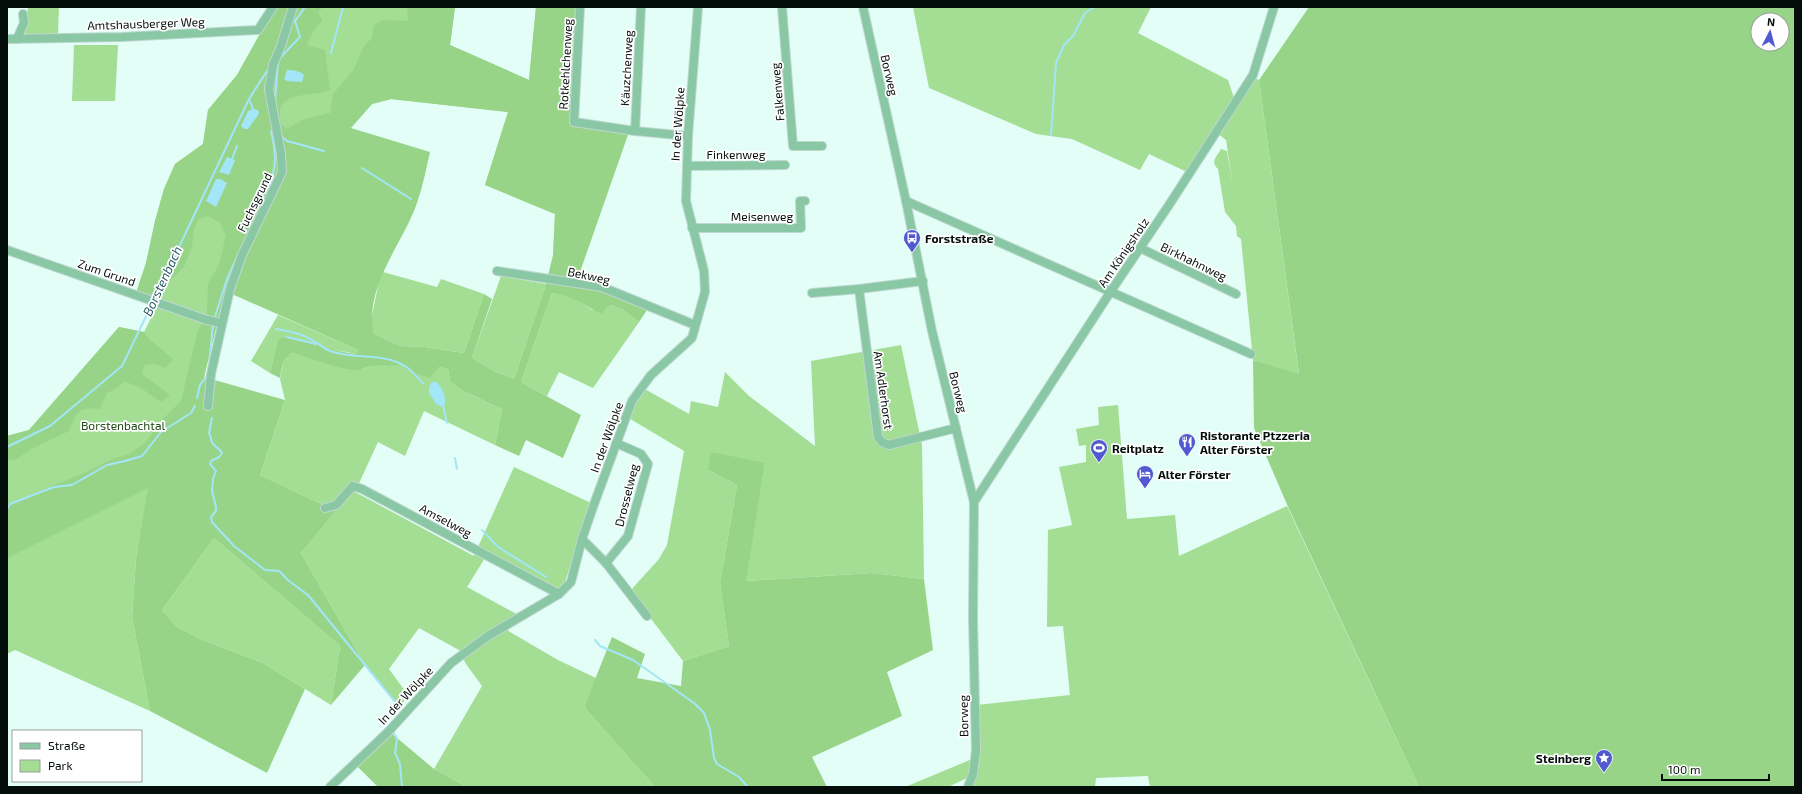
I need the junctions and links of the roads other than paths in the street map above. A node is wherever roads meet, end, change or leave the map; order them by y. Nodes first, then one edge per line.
1 (273, 7) edge
2 (293, 7) edge
3 (580, 7) edge
4 (640, 7) edge
5 (698, 7) edge
6 (782, 7) edge
7 (863, 7) edge
8 (1274, 7) edge
9 (23, 14) dead end
10 (7, 39) edge
11 (17, 39) junction
12 (635, 131) junction
13 (688, 136) junction
14 (822, 146) dead end
15 (785, 165) dead end
16 (687, 166) junction
17 (805, 201) dead end
18 (906, 201) junction
19 (692, 228) junction
20 (1140, 248) junction
21 (7, 250) edge
22 (497, 271) dead end
23 (923, 281) junction
24 (859, 289) junction
25 (1111, 291) junction
26 (812, 293) dead end
27 (1236, 294) dead end
28 (220, 323) junction
29 (695, 325) junction
30 (1251, 354) dead end
31 (208, 406) dead end
32 (956, 428) junction
33 (616, 443) junction
34 (974, 502) junction
35 (325, 508) dead end
36 (582, 540) junction
37 (606, 563) junction
38 (559, 594) junction
39 (646, 616) dead end
40 (330, 787) edge
41 (968, 787) edge

1 - 11 street, Amtshausberger Weg
2 - 28 street, Fuchsgrund
3 - 12 street, Rotkehlchenweg
4 - 12 street, Käuzchenweg
5 - 13 street, In der Wölpke
6 - 14 street, Falkenweg
7 - 18 street, Borweg
8 - 20 street, Am Königsholz
9 - 11 street
10 - 11 street, Amtshausberger Weg
12 - 13 street
13 - 16 street, In der Wölpke
15 - 16 street, Finkenweg
16 - 19 street, In der Wölpke
17 - 19 street, Meisenweg
18 - 23 street, Borweg
18 - 25 street
19 - 29 street, In der Wölpke
20 - 25 street, Am Königsholz
20 - 27 street, Birkhahnweg
21 - 28 street, Zum Grund
22 - 29 street, Bekweg
23 - 24 street
23 - 32 street, Borweg
24 - 26 street
24 - 32 street, Am Adlerhorst
25 - 30 street
25 - 34 street, Am Königsholz
28 - 31 street, Fuchsgrund
29 - 33 street, In der Wölpke
32 - 34 street, Borweg
33 - 36 street, In der Wölpke
33 - 37 street, Drosselweg
34 - 41 street, Borweg
35 - 38 street, Amselweg
36 - 37 street
36 - 38 street, In der Wölpke
37 - 39 street
38 - 40 street, In der Wölpke

